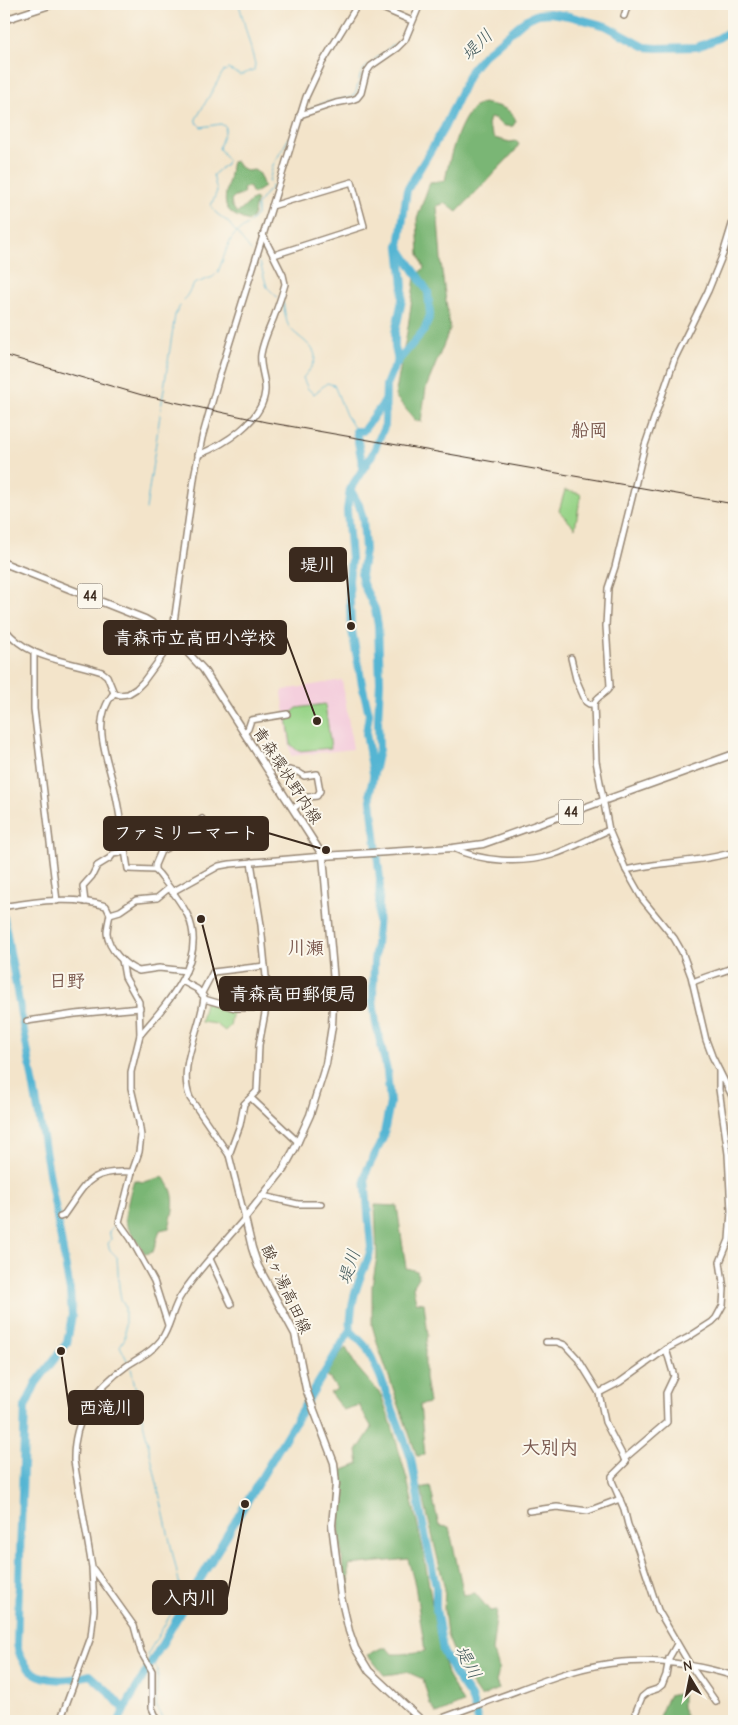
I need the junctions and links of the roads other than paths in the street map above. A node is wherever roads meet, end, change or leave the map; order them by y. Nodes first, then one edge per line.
1 (53, 4) edge
2 (358, 4) edge
3 (373, 4) edge
4 (420, 4) edge
5 (628, 4) edge
6 (624, 16) dead end
7 (4, 20) edge
8 (412, 21) junction
9 (300, 115) junction
10 (272, 206) junction
11 (734, 218) edge
12 (263, 235) junction
13 (274, 255) junction
14 (198, 455) junction
15 (4, 563) edge
16 (4, 628) edge
17 (173, 637) junction
18 (34, 654) junction
19 (571, 658) dead end
20 (114, 693) junction
21 (594, 704) junction
22 (287, 714) dead end
23 (244, 732) junction
24 (734, 754) edge
25 (289, 770) dead end
26 (604, 801) junction
27 (294, 808) junction
28 (202, 819) dead end
29 (609, 830) junction
30 (453, 848) junction
31 (125, 852) junction
32 (734, 852) edge
33 (323, 856) junction
34 (251, 862) junction
35 (155, 870) junction
36 (626, 870) junction
37 (171, 890) junction
38 (57, 901) junction
39 (85, 902) junction
40 (6, 906) dead end
41 (110, 914) junction
42 (122, 960) junction
43 (266, 966) junction
44 (734, 967) edge
45 (186, 971) junction
46 (182, 981) junction
47 (693, 982) junction
48 (202, 993) junction
49 (204, 999) junction
50 (140, 1008) junction
51 (266, 1008) junction
52 (27, 1021) dead end
53 (140, 1035) junction
54 (719, 1070) junction
55 (251, 1098) junction
56 (734, 1100) edge
57 (298, 1142) junction
58 (229, 1155) junction
59 (734, 1170) edge
60 (132, 1172) junction
61 (730, 1176) junction
62 (263, 1196) junction
63 (321, 1204) dead end
64 (60, 1217) dead end
65 (245, 1218) junction
66 (210, 1259) junction
67 (230, 1304) dead end
68 (168, 1325) junction
69 (546, 1342) dead end
70 (666, 1349) junction
71 (599, 1394) junction
72 (624, 1459) junction
73 (620, 1499) junction
74 (529, 1511) dead end
75 (92, 1567) junction
76 (677, 1644) junction
77 (667, 1662) junction
78 (690, 1665) junction
79 (734, 1676) edge
80 (716, 1702) dead end
81 (60, 1721) edge
82 (158, 1721) edge
83 (422, 1721) edge
84 (434, 1721) edge
85 (632, 1721) edge

1 - 7 main road
2 - 9 street
3 - 8 street
4 - 8 street
5 - 6 street
8 - 9 street
9 - 10 street
10 - 12 street
10 - 13 street
11 - 21 street
12 - 13 street
12 - 14 street
13 - 14 street
14 - 17 street
15 - 17 main road, 青森環状野内線 / 44
16 - 18 street
17 - 20 street
17 - 23 main road, 青森環状野内線 / 44
18 - 20 street
18 - 38 street
19 - 21 street
20 - 31 street
21 - 26 street
22 - 23 street
23 - 27 main road, 青森環状野内線 / 44
24 - 26 main road, 44
25 - 27 street
26 - 29 street
26 - 30 main road, 44
27 - 33 main road, 青森環状野内線 / 44
28 - 35 street
29 - 30 street
29 - 36 street
30 - 33 main road, 44
31 - 35 street
31 - 39 street
32 - 36 street
33 - 34 street
33 - 57 main road
34 - 37 street
34 - 43 street
35 - 37 street
36 - 47 street
37 - 41 street
37 - 45 street
38 - 39 street
38 - 40 street
39 - 41 street
41 - 42 street
42 - 45 street
42 - 50 street
43 - 48 street
43 - 51 street
44 - 47 street
45 - 46 street
46 - 48 street
46 - 53 street
47 - 54 street
48 - 49 street
49 - 51 street
49 - 58 street
50 - 52 street
50 - 53 street
51 - 55 street
53 - 60 street
54 - 56 street
54 - 61 street
55 - 57 street
55 - 58 street
57 - 62 main road
58 - 65 street
59 - 61 street
60 - 64 street
60 - 68 street
61 - 70 street
62 - 63 street
62 - 65 main road
65 - 66 street
65 - 83 main road, 酸ヶ湯高田線
66 - 67 street
66 - 68 street
68 - 75 street
69 - 71 street
70 - 71 street
70 - 72 street
71 - 72 street
72 - 73 street
73 - 74 street
73 - 76 street
75 - 81 street
75 - 82 street
76 - 77 street
76 - 78 street
77 - 78 street
77 - 84 street
77 - 85 street
78 - 79 street
78 - 80 street

